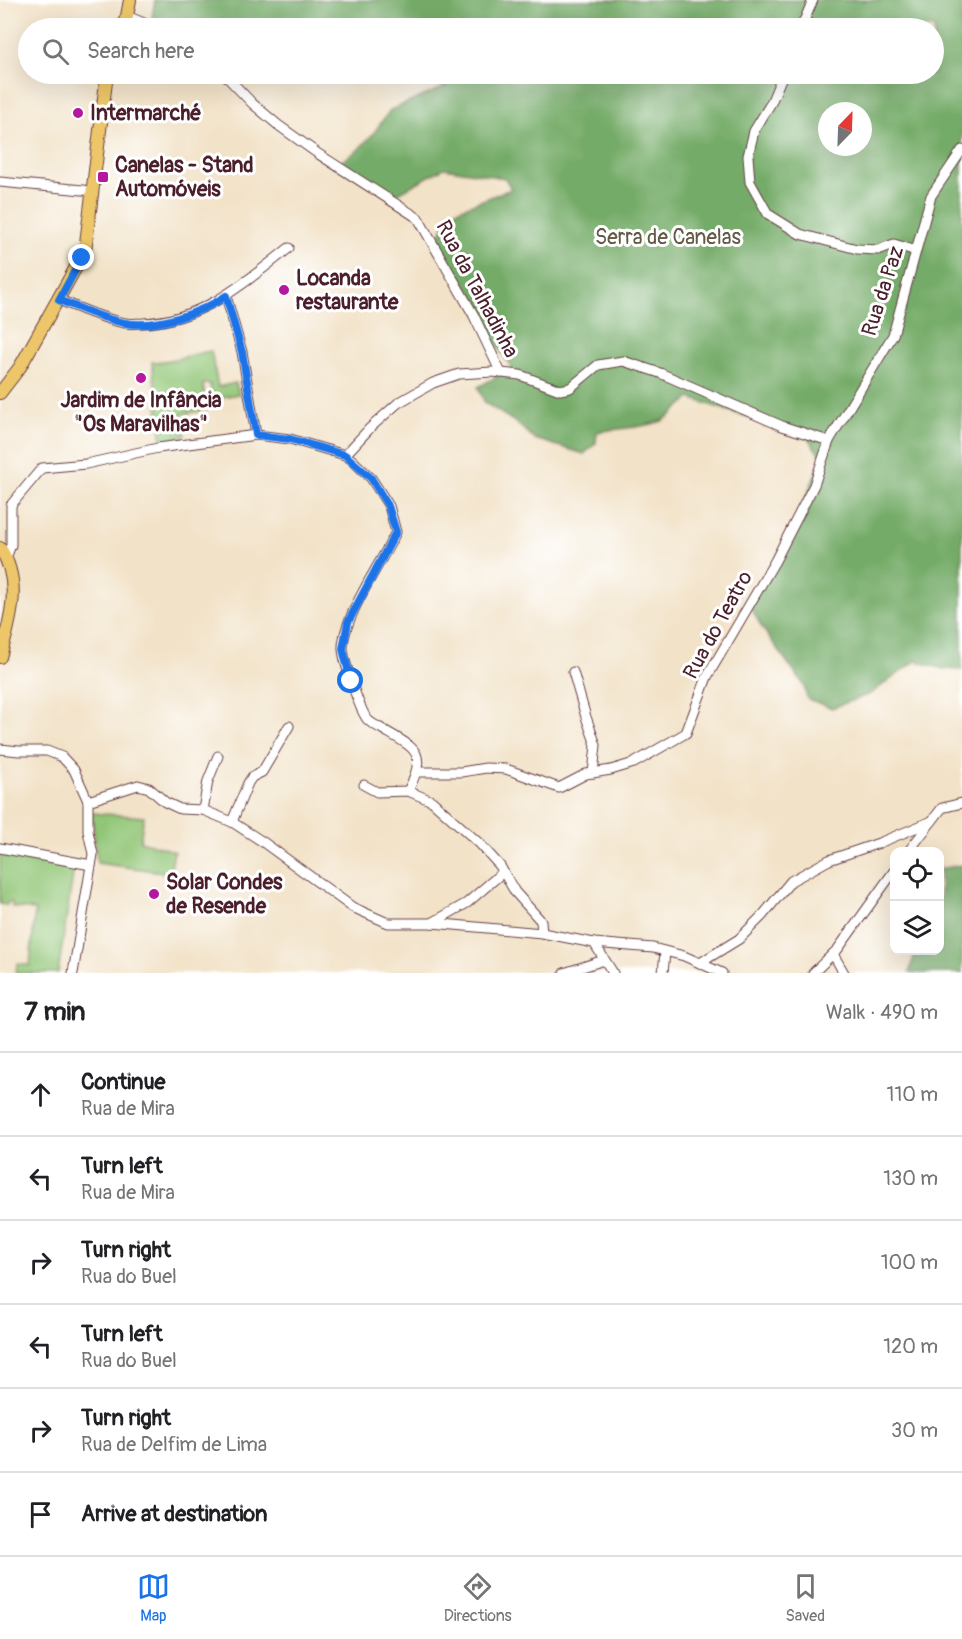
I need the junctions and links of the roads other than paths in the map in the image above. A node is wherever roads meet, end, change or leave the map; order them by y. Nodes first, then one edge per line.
1 (130, 0) edge
2 (813, 0) edge
3 (127, 16) joint
4 (132, 18) edge
5 (805, 18) edge
6 (107, 84) edge
7 (234, 84) edge
8 (779, 84) edge
9 (962, 150) edge
10 (0, 182) edge
11 (93, 191) junction
12 (289, 248) dead end
13 (916, 251) junction
14 (226, 296) junction
15 (59, 300) junction
16 (501, 373) junction
17 (0, 393) edge
18 (256, 435) junction
19 (829, 441) junction
20 (345, 455) junction
21 (3, 553) edge
22 (0, 657) edge
23 (573, 672) dead end
24 (290, 726) dead end
25 (0, 749) edge
26 (218, 756) dead end
27 (418, 772) junction
28 (593, 773) junction
29 (364, 785) dead end
30 (408, 791) junction
31 (88, 801) junction
32 (962, 803) edge
33 (203, 810) junction
34 (932, 820) junction
35 (232, 822) junction
36 (912, 847) edge
37 (0, 848) edge
38 (92, 865) junction
39 (503, 872) junction
40 (890, 877) edge
41 (432, 923) junction
42 (542, 933) junction
43 (594, 943) junction
44 (665, 952) junction
45 (833, 954) junction
46 (604, 960) junction
47 (700, 963) junction
48 (74, 973) edge
49 (564, 973) edge
50 (613, 973) edge
51 (663, 973) edge
52 (722, 973) edge
53 (813, 973) edge
54 (844, 973) edge

1 - 3 main road
2 - 5 street
3 - 4 street
6 - 11 main road
7 - 16 street, Rua da Talhadinha
8 - 13 street
9 - 13 street, Rua da Paz
10 - 11 street
11 - 15 main road
12 - 14 street
13 - 19 street, Rua da Paz
14 - 15 street
14 - 18 street
15 - 17 main road
16 - 19 street, Rua da Talhadinha
16 - 20 street
18 - 20 street
18 - 21 street
19 - 28 street, Rua do Teatro
20 - 27 street
21 - 22 main road
23 - 28 street
24 - 35 street
25 - 31 street
26 - 33 street
27 - 28 street, Rua do Teatro
27 - 30 street
29 - 30 street
30 - 39 street
31 - 33 street
31 - 38 street
32 - 34 street
33 - 35 street
34 - 36 street
34 - 47 street
35 - 41 street
37 - 38 street
38 - 48 street
39 - 41 street
39 - 42 street
40 - 45 street
41 - 42 street
42 - 43 street
43 - 44 street
43 - 46 street
44 - 47 street
44 - 51 street
45 - 53 street
45 - 54 street
46 - 49 street
46 - 50 street
47 - 52 street

